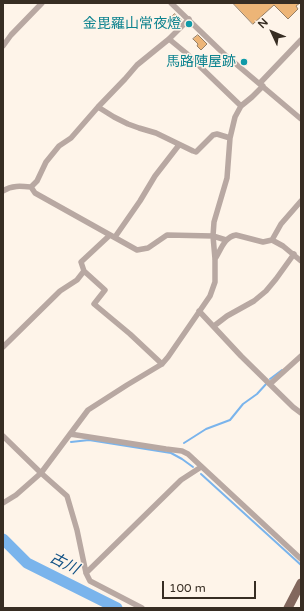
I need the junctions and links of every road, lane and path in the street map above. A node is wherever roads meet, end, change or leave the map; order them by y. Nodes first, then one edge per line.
1 (42, 3) edge
2 (171, 3) edge
3 (188, 20) junction
4 (169, 39) junction
5 (301, 40) edge
6 (3, 46) edge
7 (261, 84) junction
8 (241, 106) junction
9 (98, 107) junction
10 (301, 119) edge
11 (230, 138) junction
12 (180, 145) junction
13 (31, 187) junction
14 (3, 191) edge
15 (301, 201) edge
16 (113, 236) junction
17 (213, 236) junction
18 (226, 240) junction
19 (272, 240) junction
20 (294, 254) junction
21 (215, 259) junction
22 (301, 261) edge
23 (84, 271) junction
24 (199, 311) junction
25 (214, 326) junction
26 (3, 347) edge
27 (301, 356) edge
28 (162, 364) junction
29 (270, 384) junction
30 (301, 413) edge
31 (70, 434) junction
32 (3, 436) edge
33 (201, 466) junction
34 (40, 473) junction
35 (3, 503) edge
36 (301, 559) edge
37 (86, 573) junction
38 (301, 583) edge
39 (142, 608) edge
40 (288, 608) edge

1 - 6 street
2 - 3 street
3 - 4 street
3 - 7 street
4 - 8 street
4 - 9 street
5 - 7 street
7 - 8 street
7 - 10 street
8 - 11 street
9 - 12 street
9 - 13 street
11 - 12 street
11 - 17 street
12 - 16 street
13 - 14 street
13 - 16 street
15 - 19 street
16 - 17 street
16 - 23 street
17 - 18 street
17 - 21 street
18 - 19 street
18 - 21 street
19 - 20 street
20 - 22 street
20 - 25 street
21 - 24 street
23 - 26 street
23 - 28 street
24 - 25 street
24 - 28 street
25 - 29 street
27 - 29 street
28 - 31 street
29 - 30 street
31 - 33 street
31 - 34 street
32 - 34 street
33 - 36 street
33 - 37 street
34 - 35 street
34 - 37 street
37 - 39 street
38 - 40 main road

